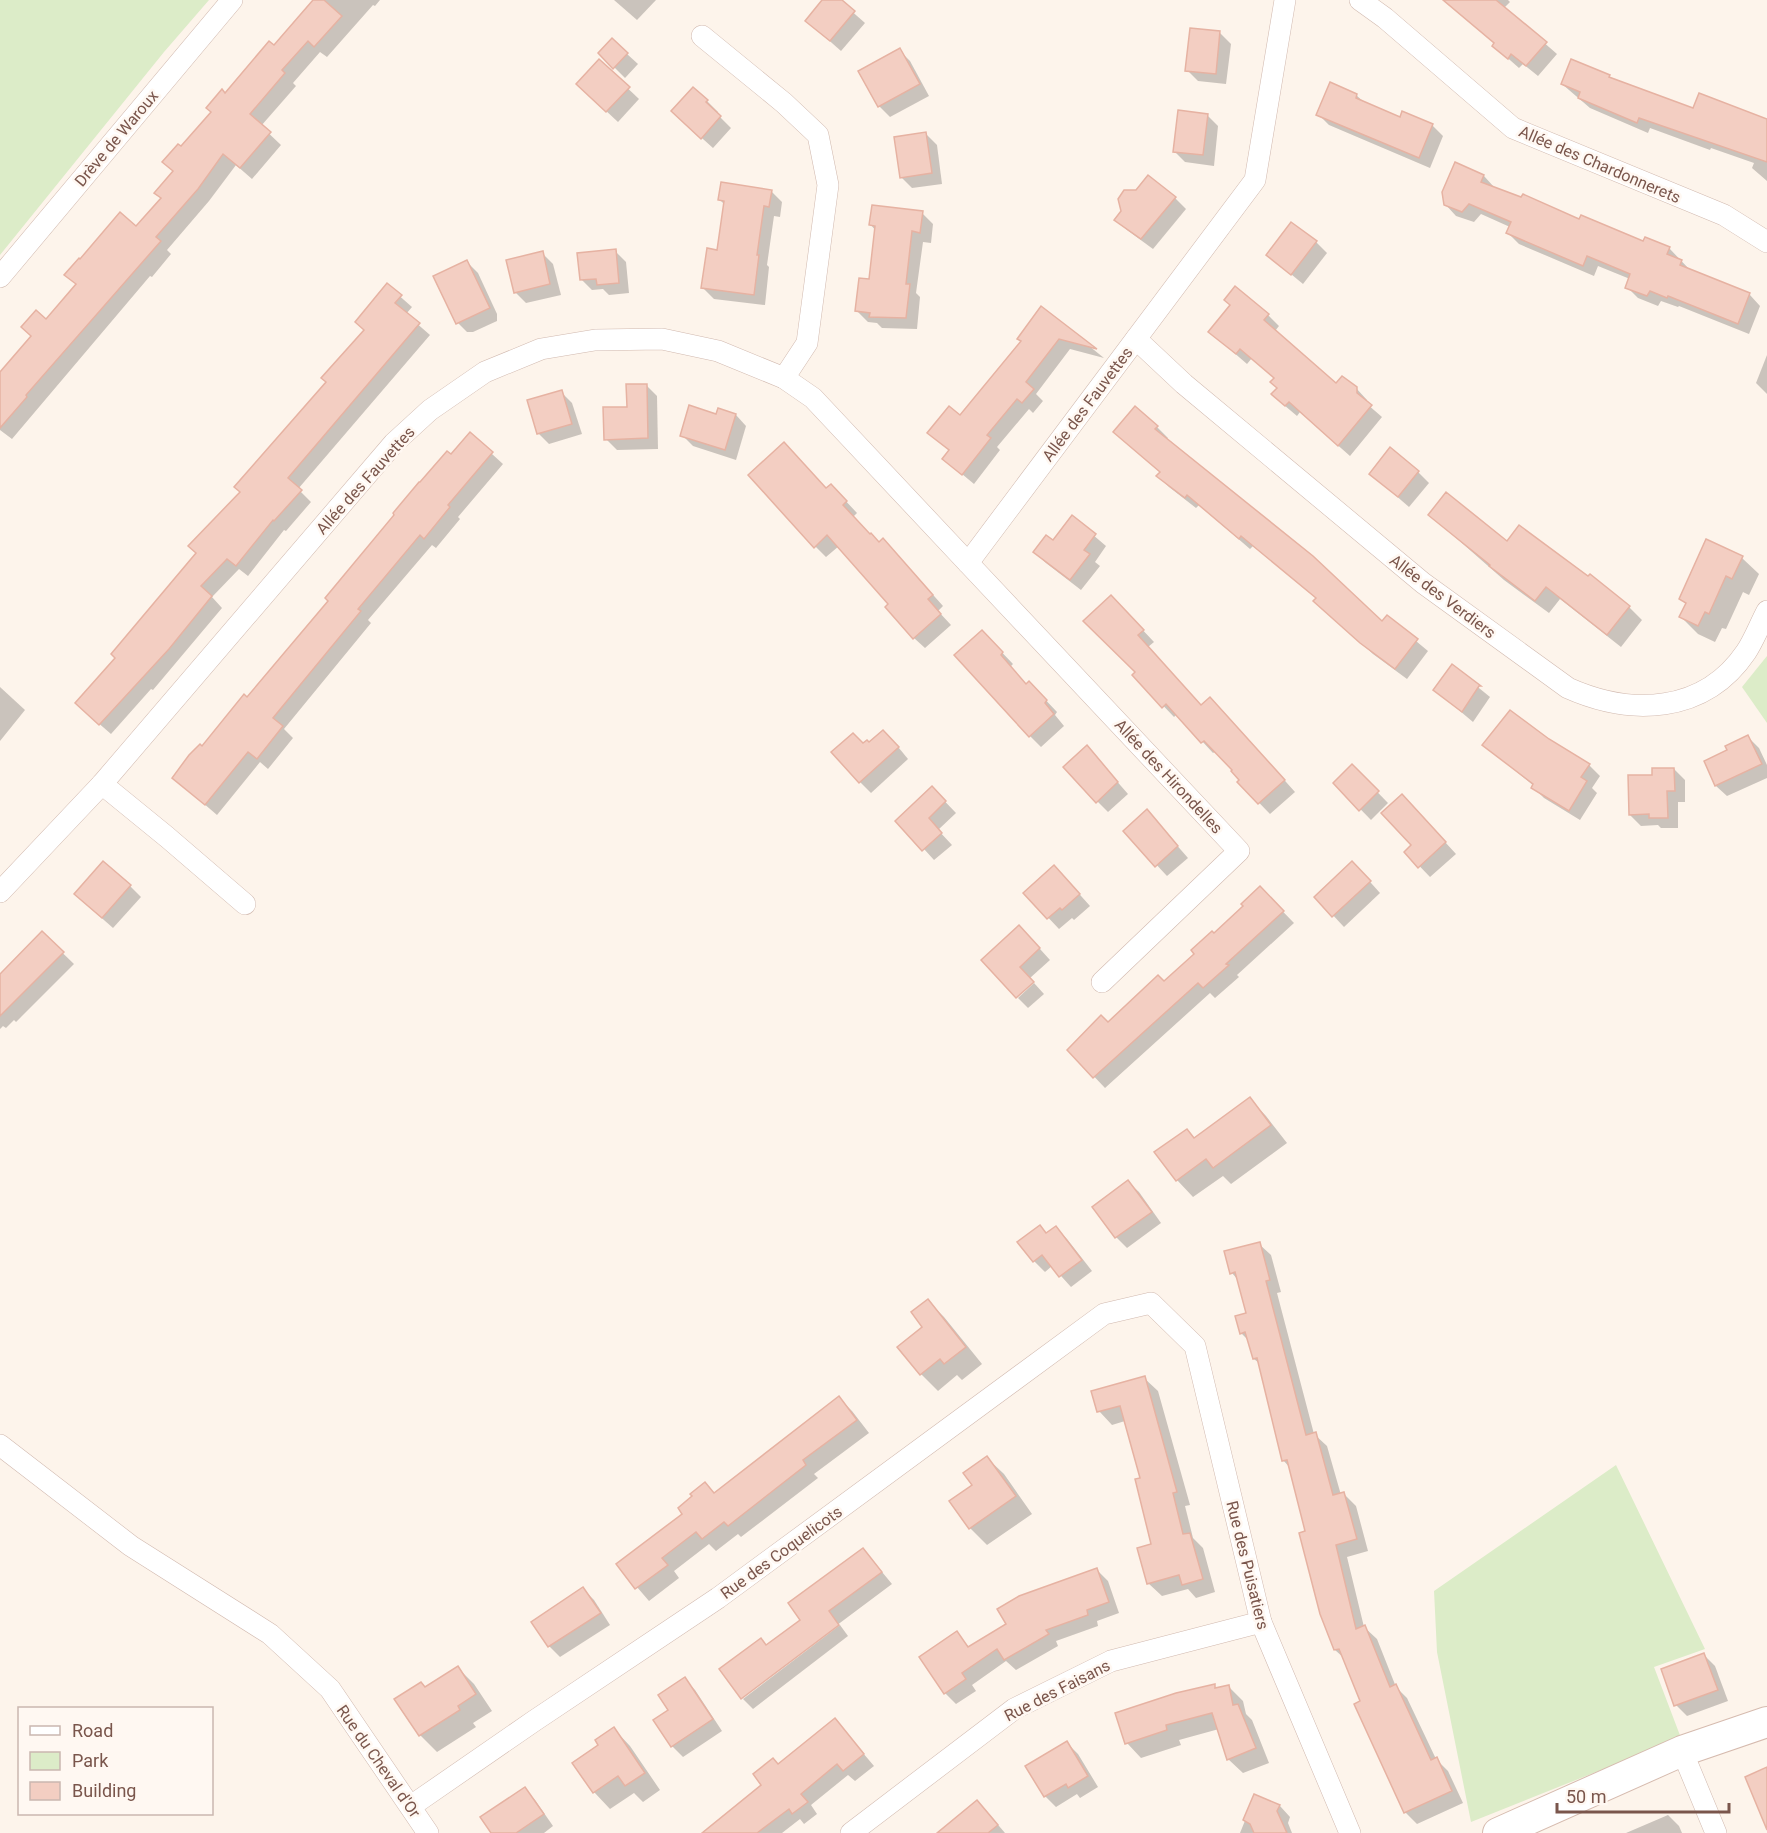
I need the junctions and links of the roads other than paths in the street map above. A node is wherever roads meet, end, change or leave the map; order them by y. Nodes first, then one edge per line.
1 (232, 0) edge
2 (1285, 0) edge
3 (1360, 0) edge
4 (702, 36) dead end
5 (1767, 242) edge
6 (0, 277) edge
7 (1136, 339) junction
8 (784, 378) junction
9 (968, 563) junction
10 (1767, 611) edge
11 (102, 784) junction
12 (0, 892) edge
13 (245, 904) dead end
14 (1102, 982) dead end
15 (1151, 1303) joint
16 (0, 1445) edge
17 (1261, 1622) junction
18 (1767, 1722) edge
19 (1682, 1751) junction
20 (411, 1806) junction
21 (428, 1833) edge
22 (851, 1833) edge
23 (1350, 1833) edge
24 (1498, 1833) edge
25 (1716, 1833) edge

1 - 6 street, Drève de Waroux
2 - 7 street, Allée des Fauvettes
3 - 5 street, Allée des Chardonnerets
4 - 8 street
7 - 9 street, Allée des Fauvettes
7 - 10 street, Allée des Verdiers
8 - 9 street, Allée des Fauvettes
8 - 11 street, Allée des Fauvettes
9 - 14 street, Allée des Hirondelles
11 - 12 street, Allée des Fauvettes
11 - 13 street
15 - 17 street, Rue des Puisatiers
15 - 20 street, Rue des Coquelicots
16 - 20 street, Rue du Cheval d'Or
17 - 22 street, Rue des Faisans
17 - 23 street, Rue des Puisatiers
18 - 19 street
19 - 24 street
19 - 25 street
20 - 21 street, Rue du Cheval d'Or

